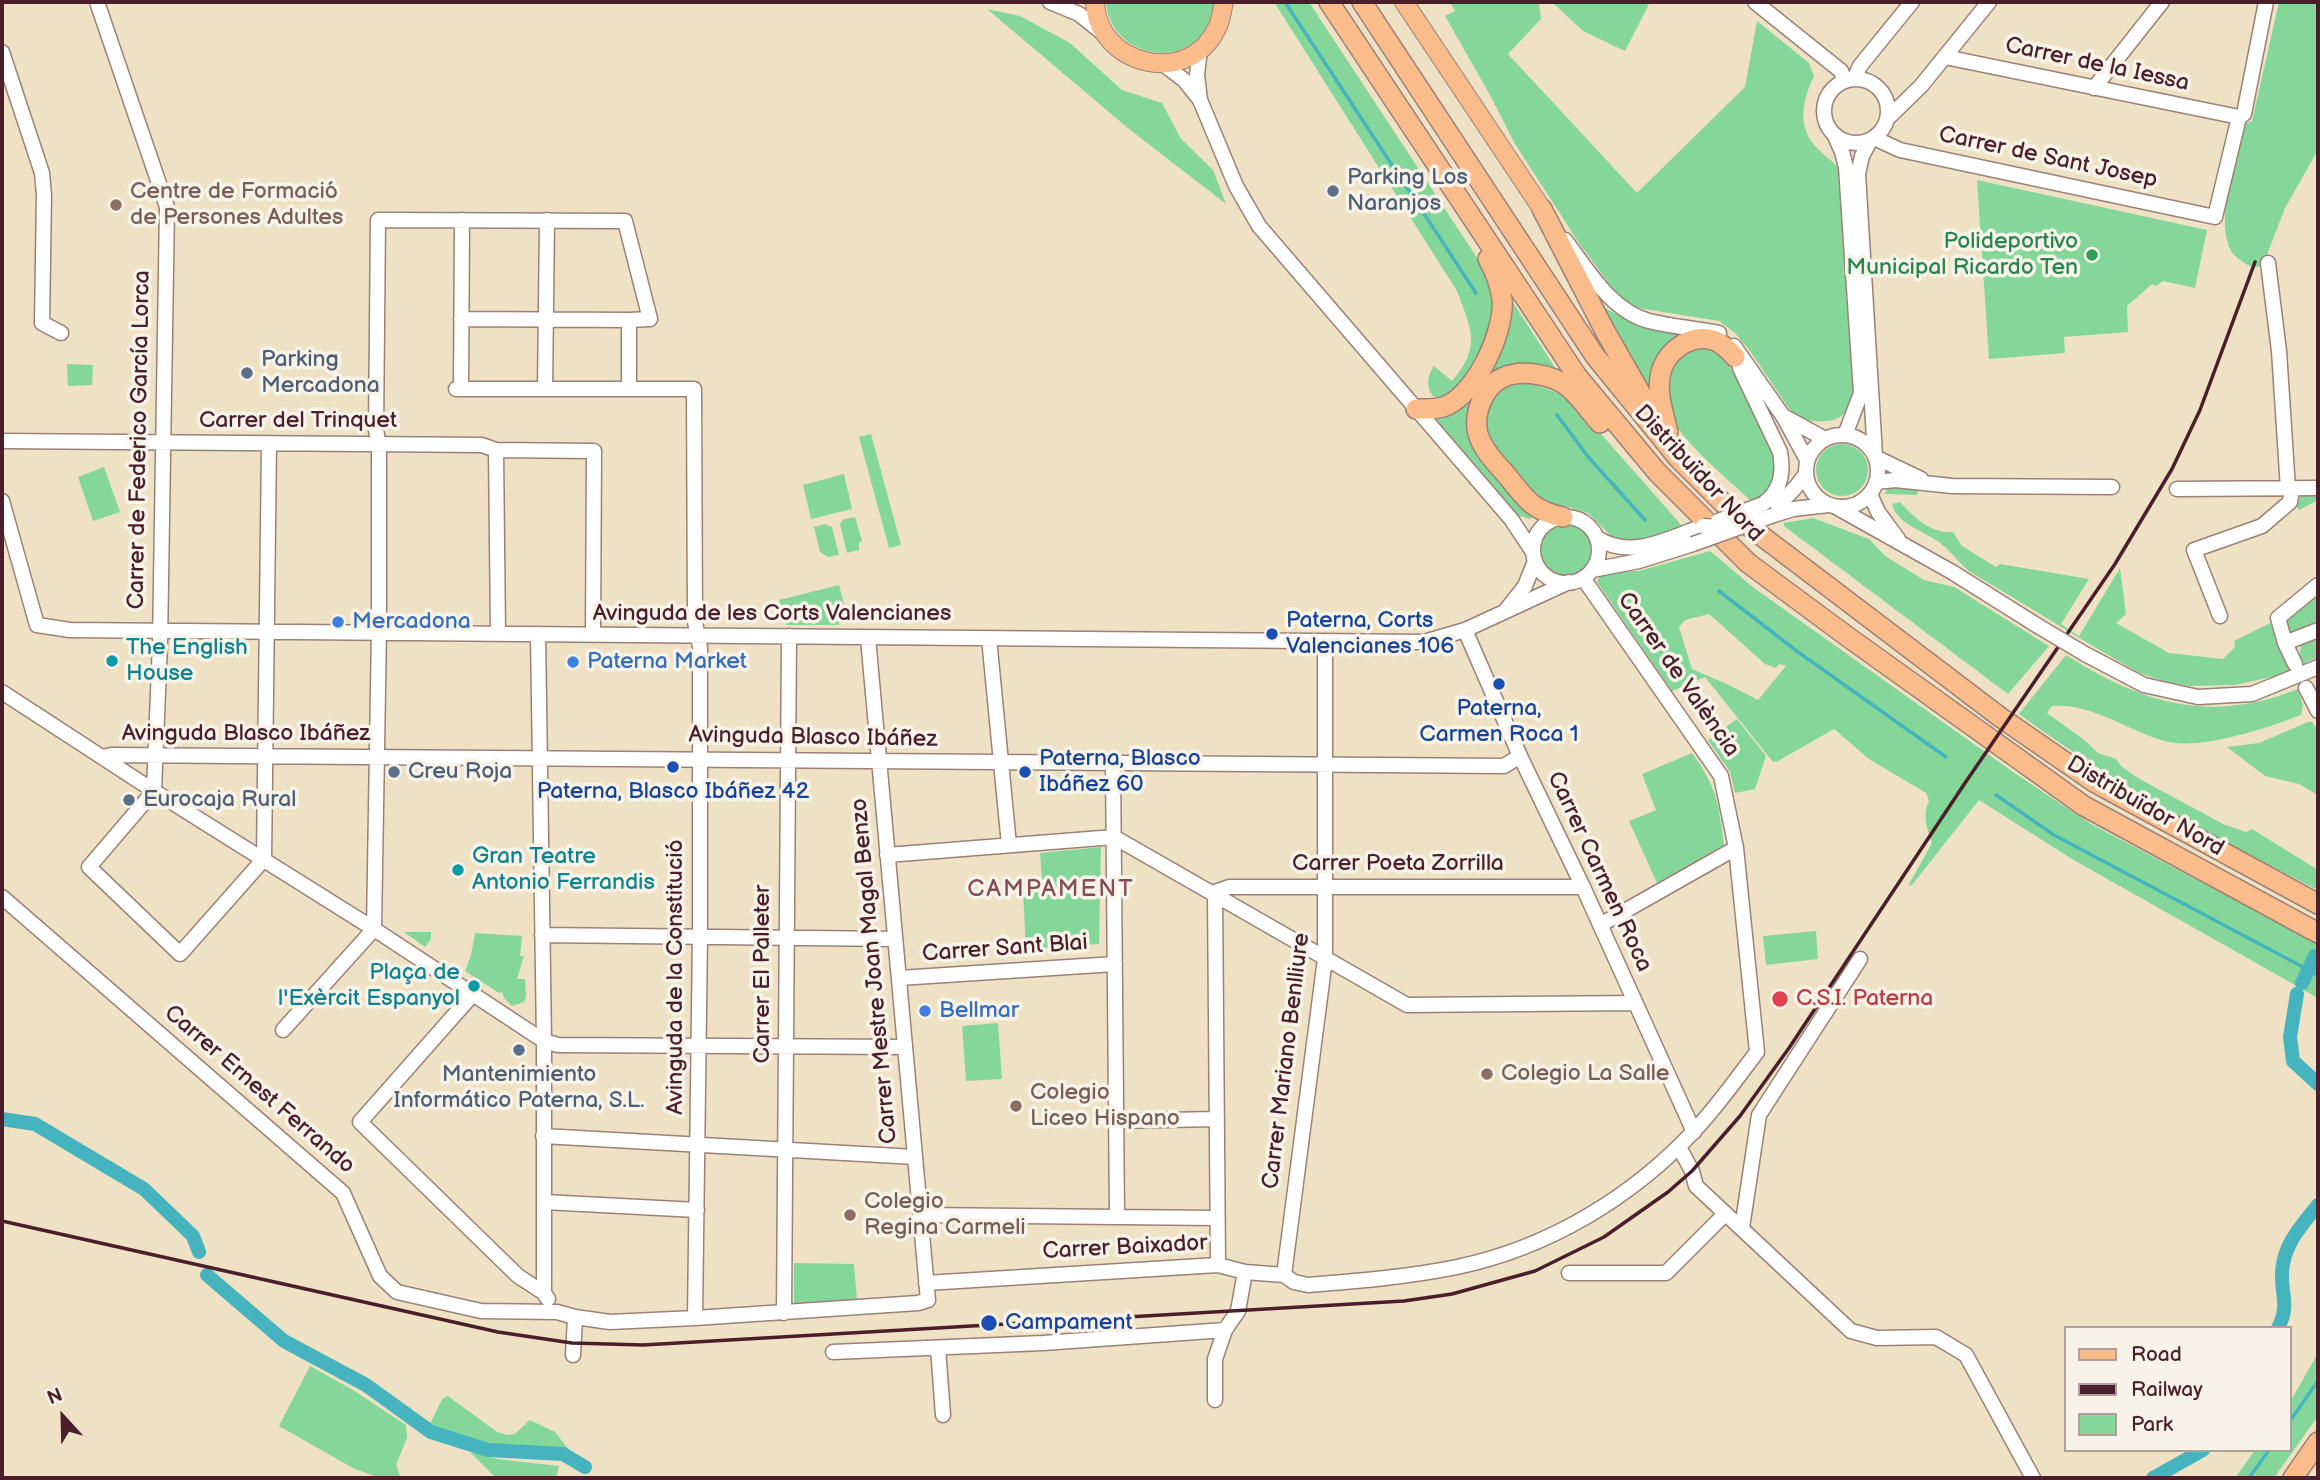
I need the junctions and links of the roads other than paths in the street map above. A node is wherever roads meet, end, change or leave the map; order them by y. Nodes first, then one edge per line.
1 (97, 2) edge
2 (1059, 2) edge
3 (1095, 2) edge
4 (1224, 2) edge
5 (1329, 2) edge
6 (1362, 2) edge
7 (1404, 2) edge
8 (1410, 2) edge
9 (1755, 2) edge
10 (1912, 2) edge
11 (1989, 2) edge
12 (2162, 2) edge
13 (2266, 2) edge
14 (1421, 27) junction
15 (1104, 34) junction
16 (1200, 50) junction
17 (2, 52) edge
18 (1945, 57) junction
19 (1163, 64) junction
20 (1849, 80) junction
21 (1921, 86) junction
22 (2094, 88) junction
23 (1885, 97) junction
24 (1200, 100) junction
25 (2239, 117) junction
26 (1888, 119) junction
27 (1835, 136) junction
28 (1872, 139) junction
29 (1450, 184) junction
30 (1542, 209) junction
31 (462, 220) junction
32 (547, 220) junction
33 (2268, 262) dead end
34 (461, 320) junction
35 (545, 320) junction
36 (629, 320) junction
37 (61, 333) dead end
38 (1735, 357) junction
39 (1754, 376) junction
40 (629, 388) junction
41 (545, 389) junction
42 (1416, 409) junction
43 (1783, 416) junction
44 (1668, 432) junction
45 (1845, 435) junction
46 (1825, 439) junction
47 (2, 441) edge
48 (164, 443) junction
49 (269, 443) junction
50 (379, 444) junction
51 (496, 450) junction
52 (1875, 456) junction
53 (1807, 460) junction
54 (1805, 475) junction
55 (1929, 482) junction
56 (2112, 487) dead end
57 (1873, 488) junction
58 (2318, 488) edge
59 (2178, 489) dead end
60 (2290, 489) junction
61 (2, 500) edge
62 (1689, 506) junction
63 (1832, 506) junction
64 (1768, 510) junction
65 (1563, 517) junction
66 (1511, 519) junction
67 (1543, 526) junction
68 (1597, 538) junction
69 (1688, 538) junction
70 (1772, 541) junction
71 (1901, 542) junction
72 (1534, 556) junction
73 (1581, 577) junction
74 (2318, 585) edge
75 (1503, 614) junction
76 (2220, 616) dead end
77 (1465, 630) junction
78 (2318, 630) edge
79 (159, 631) junction
80 (267, 632) junction
81 (379, 633) junction
82 (498, 634) junction
83 (538, 634) junction
84 (593, 635) junction
85 (700, 636) junction
86 (789, 636) junction
87 (868, 638) junction
88 (989, 638) junction
89 (1325, 641) junction
90 (2285, 643) junction
91 (2295, 664) dead end
92 (2318, 667) edge
93 (2306, 688) dead end
94 (4, 694) edge
95 (2318, 711) edge
96 (265, 756) junction
97 (1520, 756) junction
98 (103, 757) junction
99 (156, 757) junction
100 (376, 757) junction
101 (539, 759) junction
102 (700, 760) junction
103 (788, 761) junction
104 (879, 761) junction
105 (1001, 763) junction
106 (1113, 763) junction
107 (1326, 765) junction
108 (154, 792) junction
109 (1114, 837) junction
110 (1009, 845) junction
111 (1736, 848) junction
112 (887, 855) junction
113 (264, 859) junction
114 (1326, 886) junction
115 (1583, 887) junction
116 (1215, 892) junction
117 (2, 897) edge
118 (2318, 903) edge
119 (2275, 908) junction
120 (1600, 925) junction
121 (2318, 927) edge
122 (374, 929) junction
123 (542, 930) junction
124 (2318, 933) edge
125 (700, 935) junction
126 (786, 937) junction
127 (895, 939) junction
128 (1325, 959) junction
129 (1860, 959) dead end
130 (1115, 964) junction
131 (899, 978) junction
132 (473, 994) junction
133 (1634, 1003) junction
134 (283, 1030) dead end
135 (544, 1041) junction
136 (699, 1045) junction
137 (785, 1046) junction
138 (905, 1047) junction
139 (1757, 1052) joint
140 (1217, 1119) junction
141 (1116, 1121) junction
142 (1694, 1132) junction
143 (543, 1136) junction
144 (698, 1145) junction
145 (1679, 1147) junction
146 (785, 1150) junction
147 (915, 1157) junction
148 (544, 1202) junction
149 (697, 1210) junction
150 (1725, 1214) junction
151 (920, 1215) junction
152 (1117, 1217) junction
153 (1217, 1218) junction
154 (1742, 1228) junction
155 (1218, 1265) junction
156 (1245, 1272) junction
157 (1569, 1273) dead end
158 (1284, 1275) junction
159 (926, 1283) junction
160 (544, 1293) junction
161 (928, 1300) joint
162 (512, 1310) junction
163 (557, 1312) junction
164 (784, 1313) junction
165 (575, 1317) junction
166 (695, 1318) junction
167 (1225, 1330) junction
168 (938, 1348) junction
169 (833, 1352) dead end
170 (573, 1355) dead end
171 (1214, 1400) dead end
172 (943, 1415) dead end
173 (2318, 1442) edge
174 (2033, 1478) edge
175 (2293, 1478) edge

1 - 48 street, Carrer de Federico García Lorca
2 - 15 street
3 - 15 main road
4 - 16 main road
5 - 29 highway, Distribuïdor Nord
6 - 70 highway, Distribuïdor Nord
7 - 14 main road
8 - 14 main road
9 - 20 street
10 - 20 street
11 - 18 street
12 - 22 street
13 - 25 street
14 - 30 main road
15 - 19 main road
16 - 19 main road
16 - 24 street
17 - 37 street
18 - 21 street
18 - 22 street, Carrer de la Iessa
19 - 24 street
20 - 23 street
20 - 27 street
21 - 23 street
21 - 26 street
22 - 25 street, Carrer de la Iessa
23 - 26 street
24 - 42 street
25 - 28 street, Carrer de Sant Josep
26 - 28 street
27 - 28 street
27 - 45 street
28 - 52 street
29 - 42 highway
29 - 62 highway, Distribuïdor Nord
30 - 39 street
30 - 44 highway
31 - 32 street
31 - 34 street
31 - 50 street
32 - 35 street
32 - 36 street
33 - 60 street
34 - 35 street
34 - 41 street
35 - 36 street
35 - 41 street
36 - 40 street
38 - 39 street
38 - 44 highway
38 - 64 street
39 - 43 street
40 - 41 street
40 - 85 street, Avinguda de la Constitució
42 - 66 street
43 - 46 street
43 - 53 street
44 - 70 highway
45 - 46 street
45 - 52 street
46 - 53 street
47 - 48 street, Carrer del Trinquet
48 - 49 street, Carrer del Trinquet
48 - 79 street, Carrer de Federico García Lorca
49 - 50 street, Carrer del Trinquet
49 - 80 street
50 - 51 street, Carrer del Trinquet
50 - 81 street
51 - 82 street
51 - 84 street, Carrer del Trinquet
52 - 55 street
52 - 57 street
53 - 54 street
54 - 63 street
54 - 64 street
55 - 56 street
55 - 57 street
57 - 63 street
57 - 71 street
58 - 60 street
59 - 60 street
60 - 76 street
61 - 79 street, Avinguda de les Corts Valencianes
62 - 65 highway
62 - 119 highway, Distribuïdor Nord
63 - 64 street
63 - 71 street
64 - 69 street, bridge
64 - 69 street, bridge
65 - 67 street
65 - 68 street
66 - 67 street
66 - 72 street
67 - 72 street
68 - 69 street
68 - 73 street
69 - 73 street, Avinguda de les Corts Valencianes
70 - 118 highway, Distribuïdor Nord
71 - 92 street, bridge
72 - 73 street
72 - 75 street, Avinguda de les Corts Valencianes
73 - 75 street, Avinguda de les Corts Valencianes
73 - 111 street, Carrer de València
74 - 90 street
75 - 77 street, Avinguda de les Corts Valencianes
77 - 89 street, Avinguda de les Corts Valencianes
77 - 97 street, Carrer Carmen Roca
78 - 90 street
79 - 80 street, Avinguda de les Corts Valencianes
79 - 99 street, Carrer de Federico García Lorca
80 - 81 street, Avinguda de les Corts Valencianes
80 - 96 street
81 - 82 street, Avinguda de les Corts Valencianes
81 - 100 street
82 - 83 street, Avinguda de les Corts Valencianes
83 - 84 street, Avinguda de les Corts Valencianes
83 - 101 street
84 - 85 street, Avinguda de les Corts Valencianes
85 - 86 street, Avinguda de les Corts Valencianes
85 - 102 street, Avinguda de la Constitució
86 - 87 street, Avinguda de les Corts Valencianes
86 - 103 street, Carrer El Palleter
87 - 88 street, Avinguda de les Corts Valencianes
87 - 104 street, Carrer Mestre Joan Magal Benzo
88 - 89 street, Avinguda de les Corts Valencianes
88 - 105 street
89 - 107 street, Carrer Mariano Benlliure
90 - 91 street
93 - 95 street
94 - 98 street
96 - 99 street, Avinguda Blasco Ibáñez
96 - 100 street, Avinguda Blasco Ibáñez
96 - 113 street
97 - 107 street, Avinguda Blasco Ibáñez
97 - 115 street, Carrer Carmen Roca
98 - 99 street, Avinguda Blasco Ibáñez
98 - 108 street
99 - 108 street, Carrer de Federico García Lorca
100 - 101 street, Avinguda Blasco Ibáñez
100 - 122 street
101 - 102 street, Avinguda Blasco Ibáñez
101 - 123 street
102 - 103 street, Avinguda Blasco Ibáñez
102 - 125 street, Avinguda de la Constitució
103 - 104 street, Avinguda Blasco Ibáñez
103 - 126 street, Carrer El Palleter
104 - 105 street, Avinguda Blasco Ibáñez
104 - 112 street, Carrer Mestre Joan Magal Benzo
105 - 106 street, Avinguda Blasco Ibáñez
105 - 110 street
106 - 107 street, Avinguda Blasco Ibáñez
106 - 109 street
107 - 114 street, Carrer Mariano Benlliure
108 - 113 street
108 - 113 street
109 - 110 street
109 - 116 street
109 - 130 street
110 - 112 street
111 - 120 street
111 - 139 street, Carrer de València
112 - 127 street, Carrer Mestre Joan Magal Benzo
113 - 122 street
114 - 115 street, Carrer Poeta Zorrilla
114 - 116 street, Carrer Poeta Zorrilla
114 - 128 street, Carrer Mariano Benlliure
115 - 120 street, Carrer Carmen Roca
116 - 128 street
116 - 140 street
117 - 162 street, Carrer Ernest Ferrando
119 - 121 highway
119 - 124 highway
120 - 133 street, Carrer Carmen Roca
122 - 132 street
122 - 134 street
123 - 125 street
123 - 135 street
125 - 126 street
125 - 136 street, Avinguda de la Constitució
126 - 127 street
126 - 137 street, Carrer El Palleter
127 - 131 street, Carrer Mestre Joan Magal Benzo
128 - 133 street
128 - 158 street, Carrer Mariano Benlliure
129 - 154 street
130 - 131 street, Carrer Sant Blai
130 - 141 street
131 - 138 street, Carrer Mestre Joan Magal Benzo
132 - 135 street
132 - 160 street
133 - 142 street, Carrer Carmen Roca
135 - 136 street
135 - 143 street
136 - 137 street
136 - 144 street, Avinguda de la Constitució
137 - 138 street
137 - 146 street, Carrer El Palleter
138 - 147 street, Carrer Mestre Joan Magal Benzo
139 - 142 street, Carrer Baixador
140 - 141 street
140 - 153 street
141 - 152 street
142 - 145 street, Carrer Baixador
143 - 144 street
143 - 148 street
144 - 146 street
144 - 149 street, Avinguda de la Constitució
145 - 150 street
145 - 158 street, Carrer Baixador
146 - 147 street
146 - 164 street, Carrer El Palleter
147 - 151 street, Carrer Mestre Joan Magal Benzo
148 - 149 street
148 - 160 street
149 - 166 street, Avinguda de la Constitució
150 - 154 street
150 - 157 street
151 - 152 street
151 - 159 street, Carrer Mestre Joan Magal Benzo
152 - 153 street
153 - 155 street
154 - 174 street
155 - 156 street, Carrer Baixador
155 - 159 street, Carrer Baixador
156 - 158 street, Carrer Baixador
156 - 167 street
159 - 161 street, Carrer Mestre Joan Magal Benzo
160 - 162 street, Carrer Ernest Ferrando
160 - 163 street
161 - 164 street, Carrer Ernest Ferrando
162 - 163 street, Carrer Ernest Ferrando
163 - 165 street, Carrer Ernest Ferrando
164 - 166 street, Carrer Ernest Ferrando
165 - 166 street, Carrer Ernest Ferrando
165 - 170 street
167 - 168 street
167 - 171 street
168 - 169 street
168 - 172 street
173 - 175 highway

